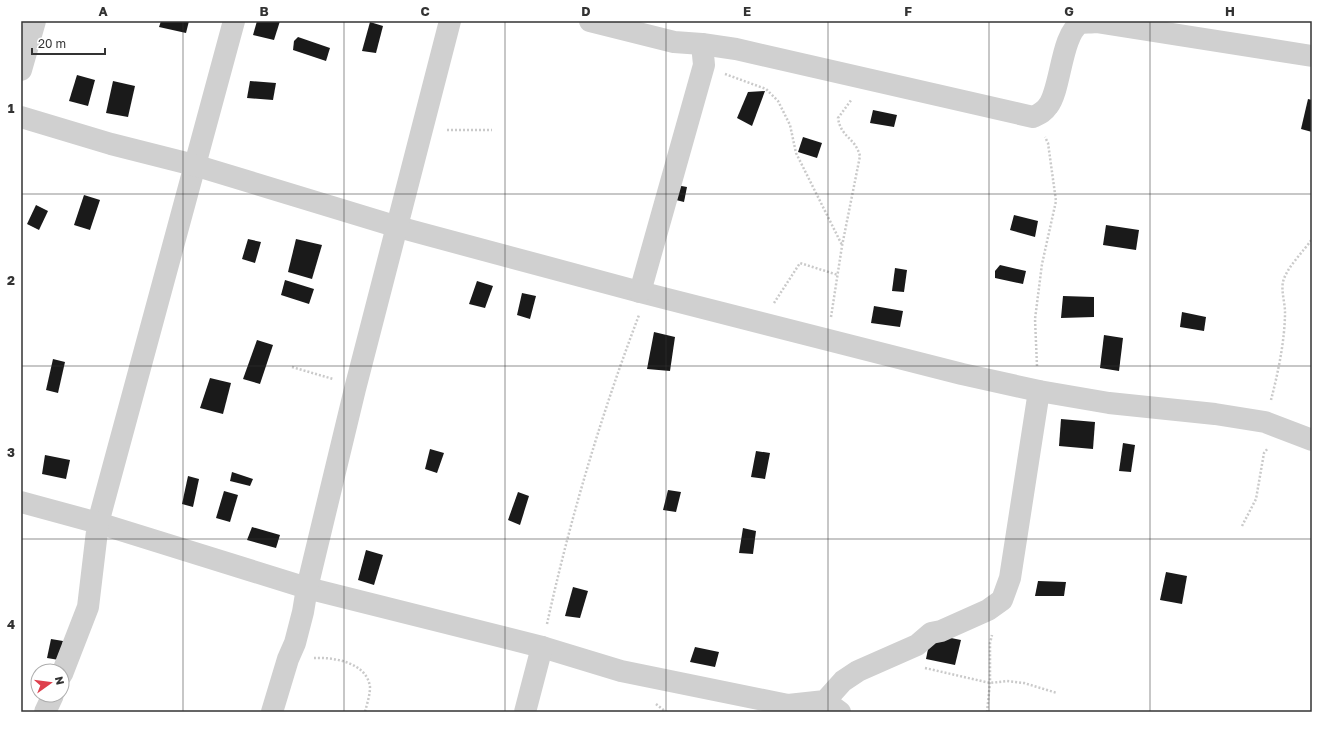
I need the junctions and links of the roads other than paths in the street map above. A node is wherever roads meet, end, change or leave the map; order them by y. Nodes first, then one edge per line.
1 (35, 21) edge
2 (234, 21) edge
3 (450, 21) edge
4 (590, 21) edge
5 (702, 44) junction
6 (1312, 56) edge
7 (21, 70) edge
8 (21, 117) edge
9 (194, 165) junction
10 (398, 227) junction
11 (640, 292) junction
12 (1039, 391) junction
13 (1312, 440) edge
14 (21, 502) edge
15 (98, 523) junction
16 (307, 588) junction
17 (542, 647) junction
18 (66, 663) edge
19 (832, 706) edge
20 (272, 712) edge
21 (525, 712) edge

1 - 7 street
2 - 9 street
3 - 10 street
4 - 5 street
5 - 6 street
5 - 11 street
8 - 9 street
9 - 10 street
9 - 15 street
10 - 11 street
10 - 16 street
11 - 12 street
12 - 13 street
12 - 19 street
14 - 15 street
15 - 16 street
15 - 18 street
16 - 17 street
16 - 20 street
17 - 19 street
17 - 21 street

